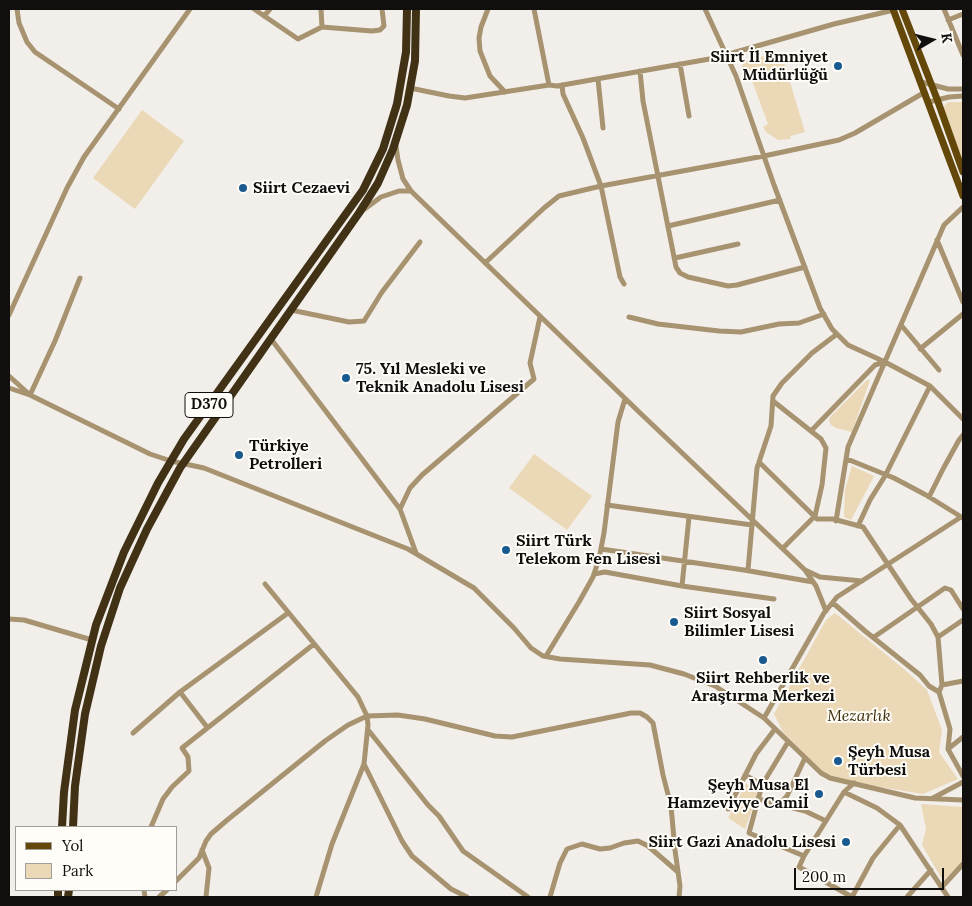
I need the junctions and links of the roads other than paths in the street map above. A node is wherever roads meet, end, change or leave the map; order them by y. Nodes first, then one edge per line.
1 (17, 9) edge
2 (190, 9) edge
3 (254, 9) edge
4 (270, 9) edge
5 (320, 9) edge
6 (382, 9) edge
7 (407, 9) edge
8 (416, 9) edge
9 (488, 9) edge
10 (534, 9) edge
11 (705, 9) edge
12 (893, 9) edge
13 (902, 9) edge
14 (944, 9) edge
15 (963, 14) edge
16 (264, 16) junction
17 (948, 20) junction
18 (322, 27) junction
19 (727, 54) junction
20 (963, 54) edge
21 (680, 64) junction
22 (640, 71) junction
23 (598, 79) junction
24 (921, 82) junction
25 (549, 85) junction
26 (562, 85) junction
27 (932, 85) junction
28 (410, 88) junction
29 (963, 89) edge
30 (505, 92) junction
31 (925, 92) junction
32 (963, 96) edge
33 (938, 100) junction
34 (929, 102) junction
35 (119, 109) junction
36 (689, 116) dead end
37 (603, 128) dead end
38 (395, 140) junction
39 (764, 156) junction
40 (963, 172) edge
41 (658, 174) junction
42 (601, 186) junction
43 (411, 191) junction
44 (963, 196) edge
45 (780, 200) junction
46 (963, 207) edge
47 (360, 213) junction
48 (668, 226) junction
49 (937, 240) junction
50 (420, 242) dead end
51 (738, 244) dead end
52 (674, 258) junction
53 (485, 263) junction
54 (805, 267) junction
55 (80, 278) dead end
56 (624, 284) dead end
57 (963, 302) edge
58 (291, 310) junction
59 (824, 314) junction
60 (963, 314) edge
61 (9, 316) edge
62 (540, 317) junction
63 (629, 317) dead end
64 (900, 325) junction
65 (837, 334) junction
66 (271, 339) junction
67 (920, 349) junction
68 (885, 362) junction
69 (939, 370) dead end
70 (9, 376) edge
71 (930, 386) junction
72 (9, 388) edge
73 (30, 395) junction
74 (625, 398) junction
75 (773, 401) junction
76 (963, 419) edge
77 (810, 431) junction
78 (963, 435) edge
79 (847, 459) junction
80 (171, 461) junction
81 (759, 462) junction
82 (184, 463) junction
83 (885, 476) junction
84 (929, 497) junction
85 (607, 505) junction
86 (400, 509) junction
87 (815, 516) junction
88 (962, 517) edge
89 (689, 518) junction
90 (836, 521) junction
91 (752, 522) junction
92 (858, 526) junction
93 (783, 548) junction
94 (601, 549) junction
95 (416, 553) junction
96 (684, 560) junction
97 (889, 565) junction
98 (748, 570) junction
99 (805, 570) junction
100 (594, 574) junction
101 (813, 582) junction
102 (862, 582) junction
103 (265, 584) dead end
104 (682, 586) junction
105 (774, 600) dead end
106 (833, 603) junction
107 (918, 607) junction
108 (963, 609) edge
109 (826, 611) junction
110 (288, 613) junction
111 (9, 619) edge
112 (963, 620) edge
113 (874, 637) junction
114 (938, 637) junction
115 (92, 640) junction
116 (314, 644) junction
117 (546, 656) junction
118 (963, 682) edge
119 (942, 685) junction
120 (180, 692) junction
121 (939, 692) junction
122 (366, 716) junction
123 (764, 718) junction
124 (207, 727) junction
125 (775, 729) junction
126 (368, 731) junction
127 (133, 733) dead end
128 (963, 737) edge
129 (788, 742) junction
130 (948, 749) junction
131 (805, 758) junction
132 (364, 764) junction
133 (745, 775) junction
134 (963, 776) edge
135 (963, 782) edge
136 (854, 783) junction
137 (762, 785) junction
138 (844, 792) junction
139 (758, 799) junction
140 (932, 799) junction
141 (963, 800) edge
142 (779, 804) junction
143 (728, 809) dead end
144 (826, 821) junction
145 (900, 825) junction
146 (62, 826) edge
147 (73, 826) edge
148 (151, 826) edge
149 (202, 850) junction
150 (804, 856) junction
151 (963, 864) edge
152 (931, 870) junction
153 (678, 872) junction
154 (178, 880) edge
155 (942, 887) junction
156 (206, 897) edge
157 (316, 897) edge
158 (467, 897) edge
159 (528, 897) edge
160 (550, 897) edge
161 (679, 897) edge
162 (852, 897) edge
163 (907, 897) edge
164 (948, 897) edge

1 - 35 street
2 - 35 street
3 - 16 street
4 - 16 street
5 - 18 street
6 - 18 street
7 - 80 highway, D370
8 - 28 highway, D370
9 - 30 street
10 - 25 street
11 - 19 street
12 - 19 street
12 - 24 main road
13 - 27 main road
14 - 17 street
15 - 17 street
16 - 18 street
17 - 20 street
19 - 21 street
19 - 39 street
21 - 22 street
21 - 36 street
22 - 23 street
22 - 41 street
23 - 26 street
23 - 37 street
24 - 27 street
24 - 31 main road
25 - 26 street
25 - 30 street
26 - 42 street
27 - 29 street
27 - 33 main road
28 - 30 street
28 - 38 highway, D370
31 - 34 main road
31 - 39 street
32 - 33 street
33 - 34 street
33 - 40 main road
34 - 44 main road
35 - 61 street
38 - 43 street
38 - 47 highway, D370
39 - 41 street
39 - 45 street
41 - 42 street
41 - 48 street
42 - 53 street
42 - 56 street
43 - 47 street
43 - 53 street
45 - 48 street
45 - 54 street
46 - 49 street
47 - 58 highway, D370
48 - 52 street
49 - 57 street
49 - 64 street
50 - 58 street
51 - 52 street
52 - 54 street
53 - 62 street
54 - 59 street
55 - 73 street
58 - 66 highway, D370
59 - 63 street
59 - 65 street
60 - 67 street
62 - 74 street
62 - 86 street
64 - 67 street
64 - 68 street
65 - 68 street
65 - 75 street
66 - 82 highway, D370
66 - 86 street
67 - 69 street
68 - 71 street
68 - 77 street
68 - 79 street
70 - 73 street
71 - 76 street
71 - 83 street
72 - 73 street
73 - 80 street
74 - 85 street
74 - 91 street
75 - 77 street
75 - 81 street
77 - 87 street
78 - 84 street
79 - 83 street
79 - 90 street
80 - 82 street
80 - 115 highway, D370
81 - 87 street
81 - 91 street
82 - 95 street
82 - 147 highway, D370
83 - 84 street
83 - 92 street
84 - 88 street
85 - 89 street
85 - 94 street
86 - 95 street
87 - 90 street
87 - 93 street
88 - 97 street
89 - 91 street
89 - 96 street
90 - 92 street
91 - 93 street
91 - 98 street
92 - 97 street
93 - 99 street
94 - 96 street
94 - 100 street
95 - 117 street
96 - 98 street
96 - 104 street
97 - 102 street
97 - 107 street
98 - 101 street
99 - 101 street
99 - 102 street
100 - 104 street
100 - 117 street
101 - 109 street
102 - 106 street
103 - 110 street
104 - 105 street
106 - 109 street
106 - 113 street
107 - 108 street
107 - 113 street
107 - 114 street
109 - 123 street
110 - 116 street
110 - 120 street
111 - 115 street
112 - 114 street
113 - 121 street
114 - 119 street
115 - 146 highway, D370
116 - 122 street
116 - 124 street
117 - 123 street
118 - 119 street
119 - 121 street
120 - 124 street
120 - 127 street
121 - 130 street
122 - 126 street
122 - 149 street
122 - 153 street
123 - 125 street
124 - 148 street
125 - 129 street
125 - 133 street
126 - 132 street
126 - 159 street
128 - 130 street
129 - 131 street
129 - 137 street
130 - 134 street
131 - 136 street
131 - 142 street
132 - 157 street
132 - 158 street
133 - 137 street
133 - 143 street
135 - 140 street
136 - 138 street
136 - 140 street
137 - 139 street
138 - 144 street
138 - 145 street
139 - 142 street
139 - 150 street
140 - 141 street
142 - 144 street
144 - 150 street
145 - 152 street
145 - 162 street
149 - 154 street
149 - 156 street
150 - 162 street
151 - 155 street
152 - 155 street
152 - 163 street
153 - 160 street
153 - 161 street
155 - 164 street

